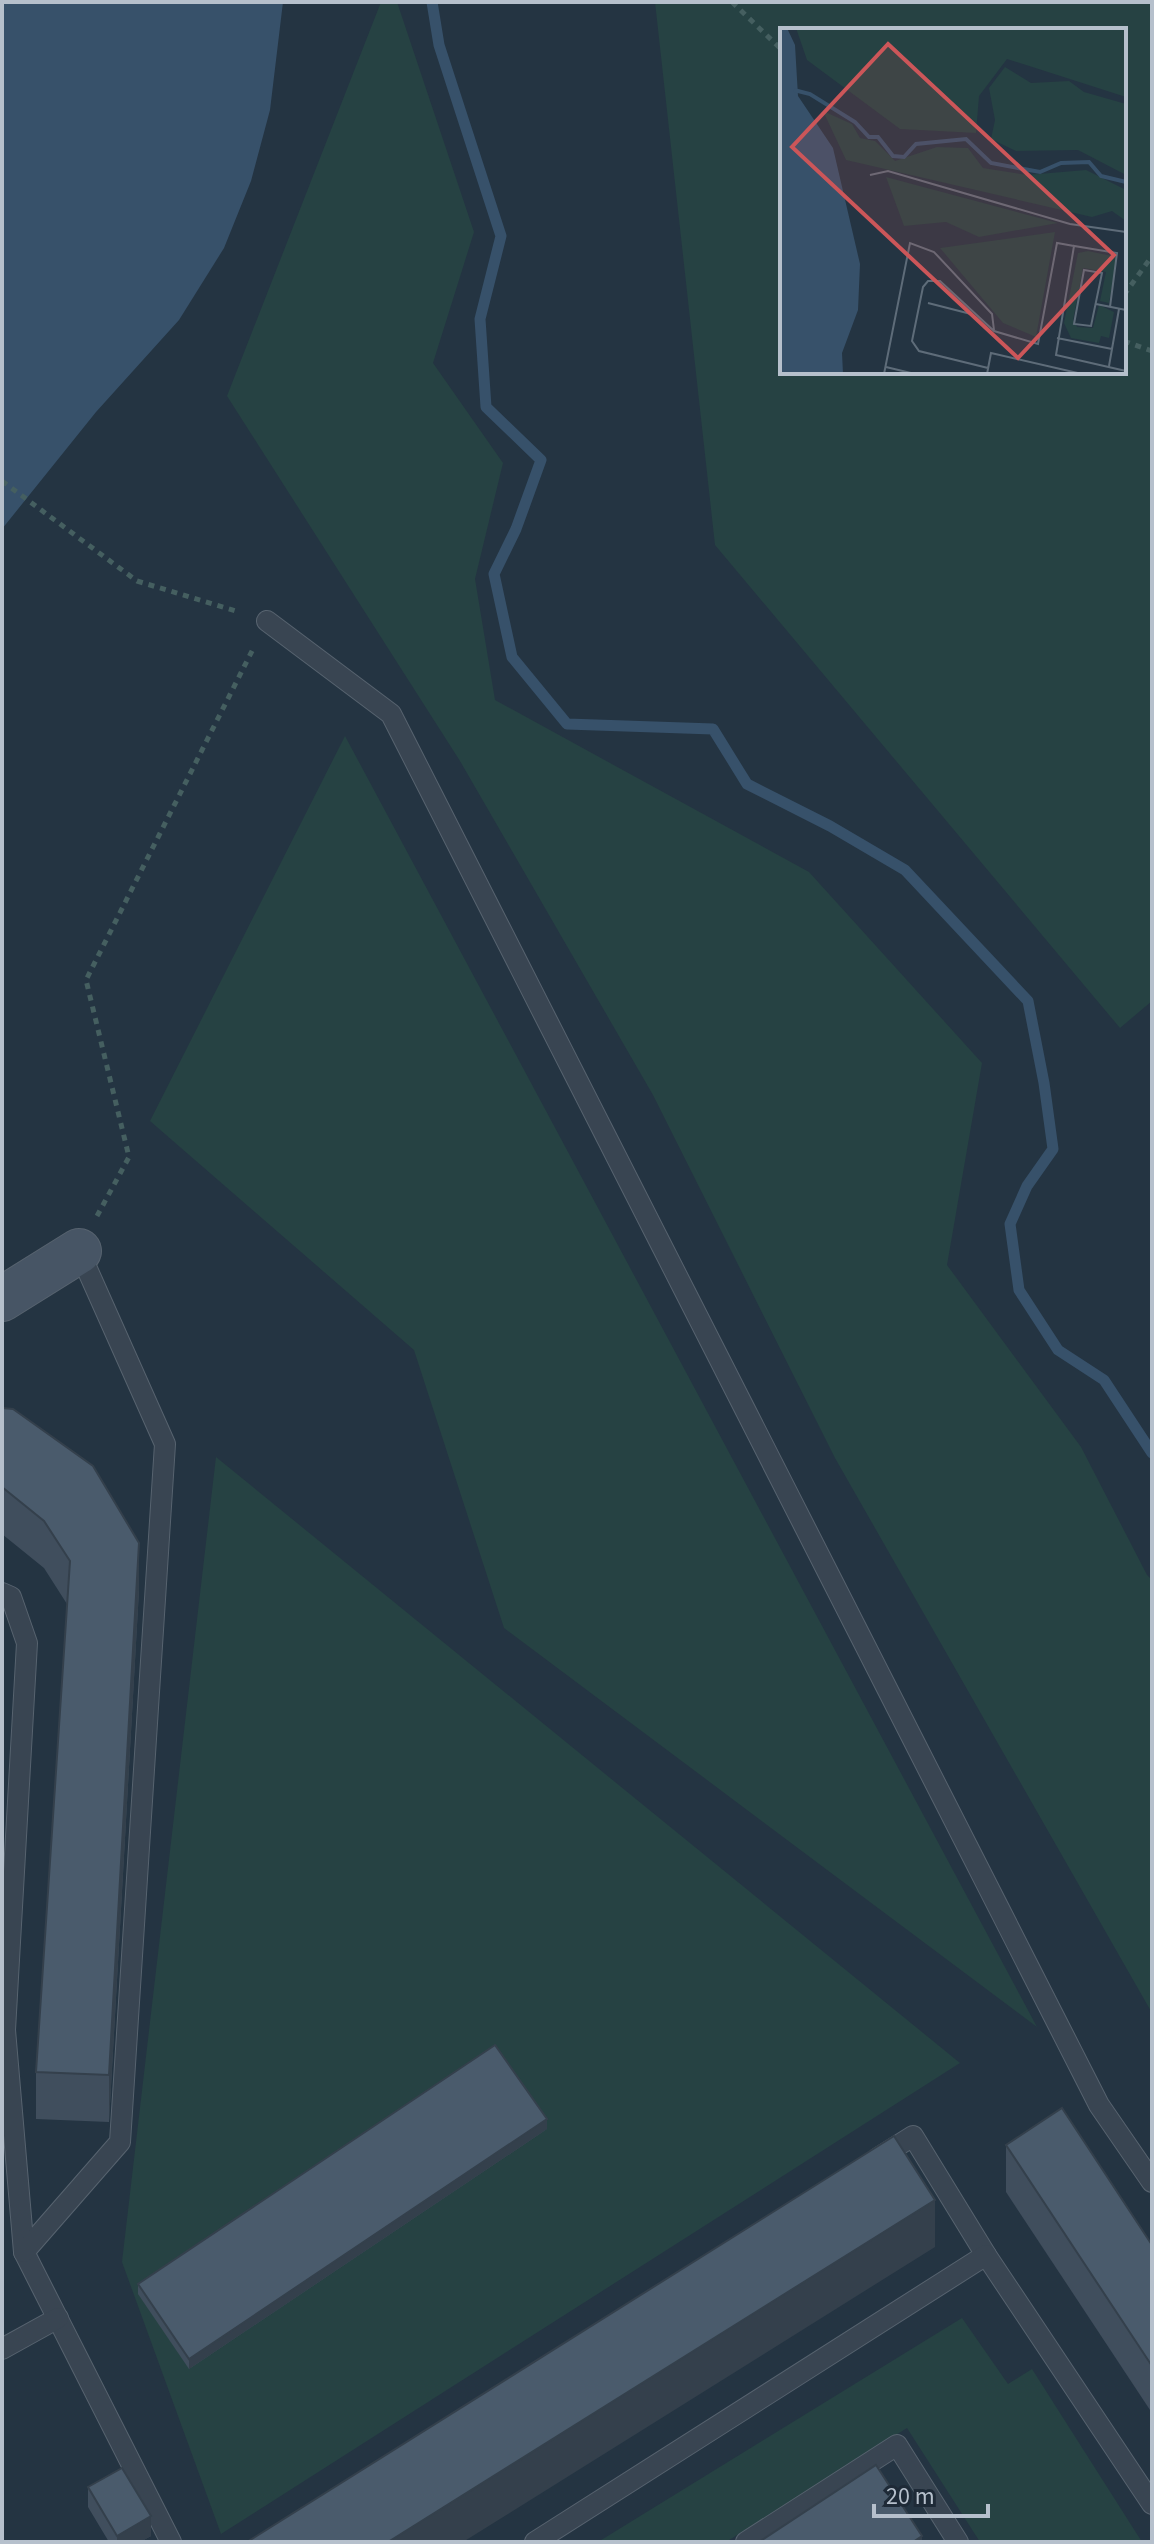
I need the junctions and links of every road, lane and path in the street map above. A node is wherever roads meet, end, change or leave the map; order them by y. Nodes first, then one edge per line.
1 (732, 2) edge
2 (780, 48) edge
3 (1152, 256) edge
4 (1126, 292) edge
5 (1126, 342) edge
6 (1152, 351) edge
7 (2, 481) edge
8 (267, 621) junction
9 (79, 1251) junction
10 (2, 1299) edge
11 (2, 1593) edge
12 (4, 2027) edge
13 (859, 2170) edge
14 (1152, 2182) edge
15 (24, 2252) junction
16 (986, 2255) junction
17 (58, 2318) junction
18 (2, 2349) edge
19 (1152, 2504) edge
20 (171, 2542) edge
21 (535, 2542) edge
22 (746, 2542) edge
23 (958, 2542) edge

1 - 2 path
3 - 4 path
5 - 6 path
7 - 8 path
8 - 9 path
8 - 14 lane
9 - 10 street
9 - 15 lane
11 - 12 lane
12 - 15 lane
13 - 16 lane
15 - 17 lane
16 - 19 lane
16 - 21 lane
17 - 18 lane
17 - 20 lane
22 - 23 lane

